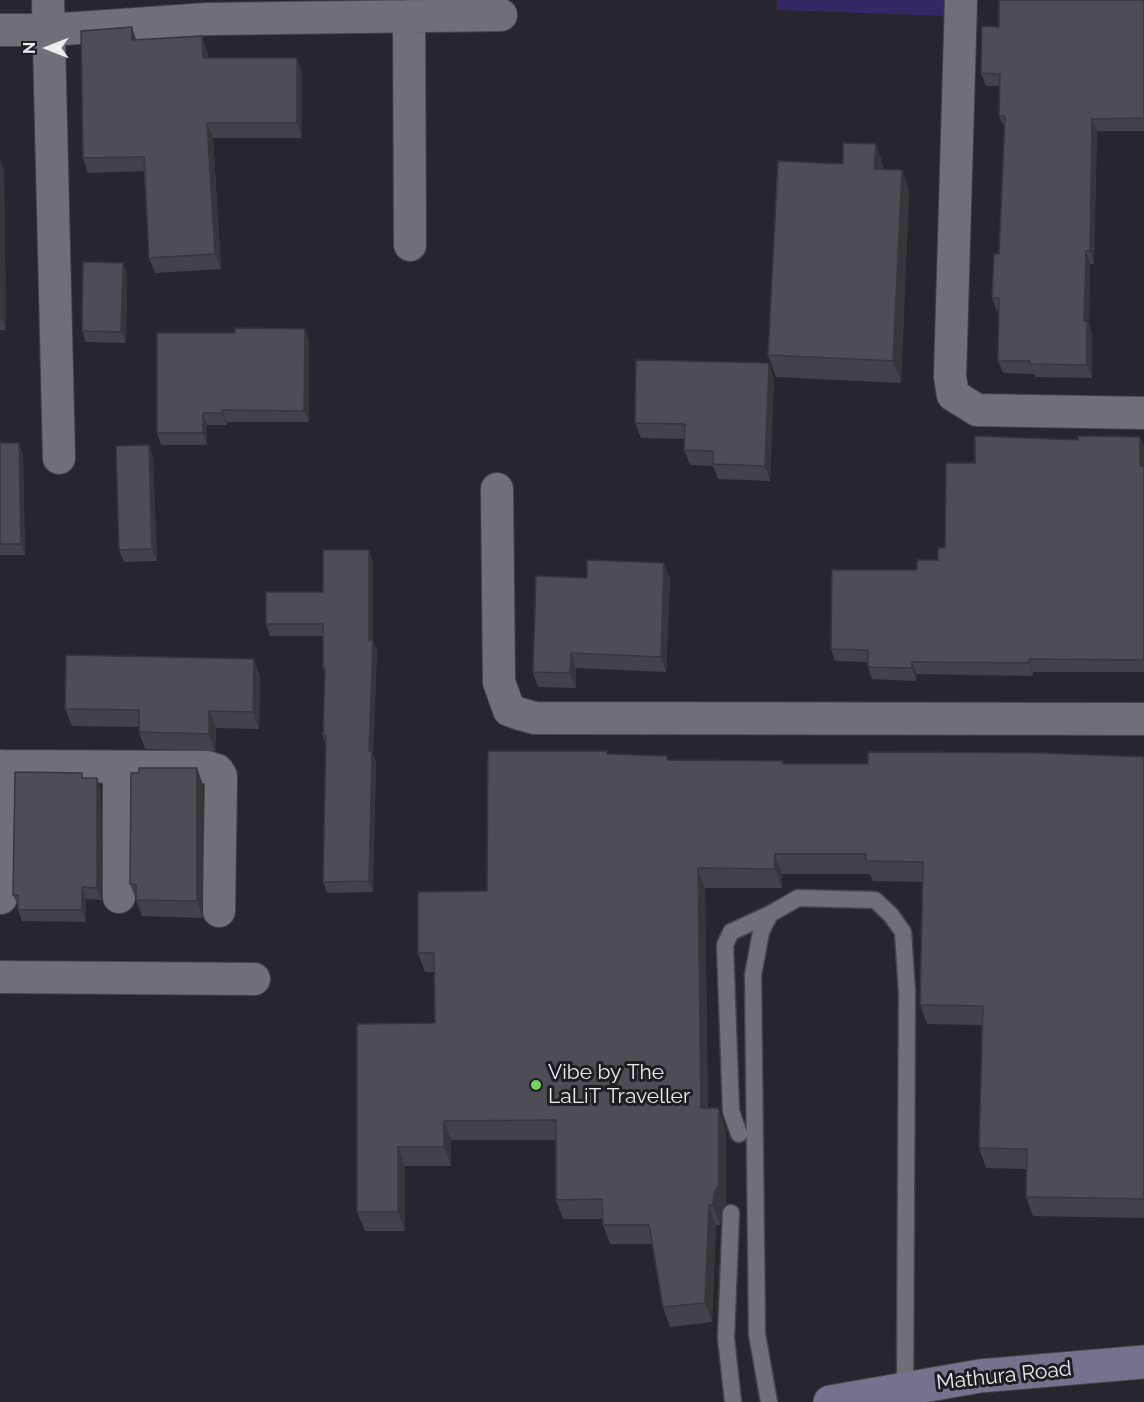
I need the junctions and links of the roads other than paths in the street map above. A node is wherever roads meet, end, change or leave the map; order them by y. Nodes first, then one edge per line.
1 (961, 0) edge
2 (306, 8) edge
3 (207, 9) edge
4 (49, 15) edge
5 (501, 15) dead end
6 (409, 16) junction
7 (0, 30) edge
8 (410, 245) dead end
9 (1144, 412) edge
10 (58, 458) dead end
11 (497, 489) dead end
12 (1144, 719) edge
13 (0, 766) edge
14 (119, 767) junction
15 (119, 897) dead end
16 (1, 898) edge
17 (219, 911) dead end
18 (770, 914) junction
19 (0, 977) edge
20 (254, 979) dead end
21 (739, 1134) dead end
22 (731, 1213) dead end
23 (1144, 1362) edge
24 (905, 1388) junction
25 (733, 1402) edge
26 (769, 1402) edge
27 (830, 1402) edge

1 - 9 street
2 - 3 street
2 - 6 street
3 - 4 street
4 - 7 street
4 - 10 street
5 - 6 street
6 - 8 street
11 - 12 street
13 - 14 street
13 - 16 street
14 - 15 street
14 - 17 street
18 - 21 lane
18 - 24 lane
18 - 26 lane
19 - 20 street
22 - 25 lane
23 - 24 main road, Mathura Road
24 - 27 main road, Mathura Road

